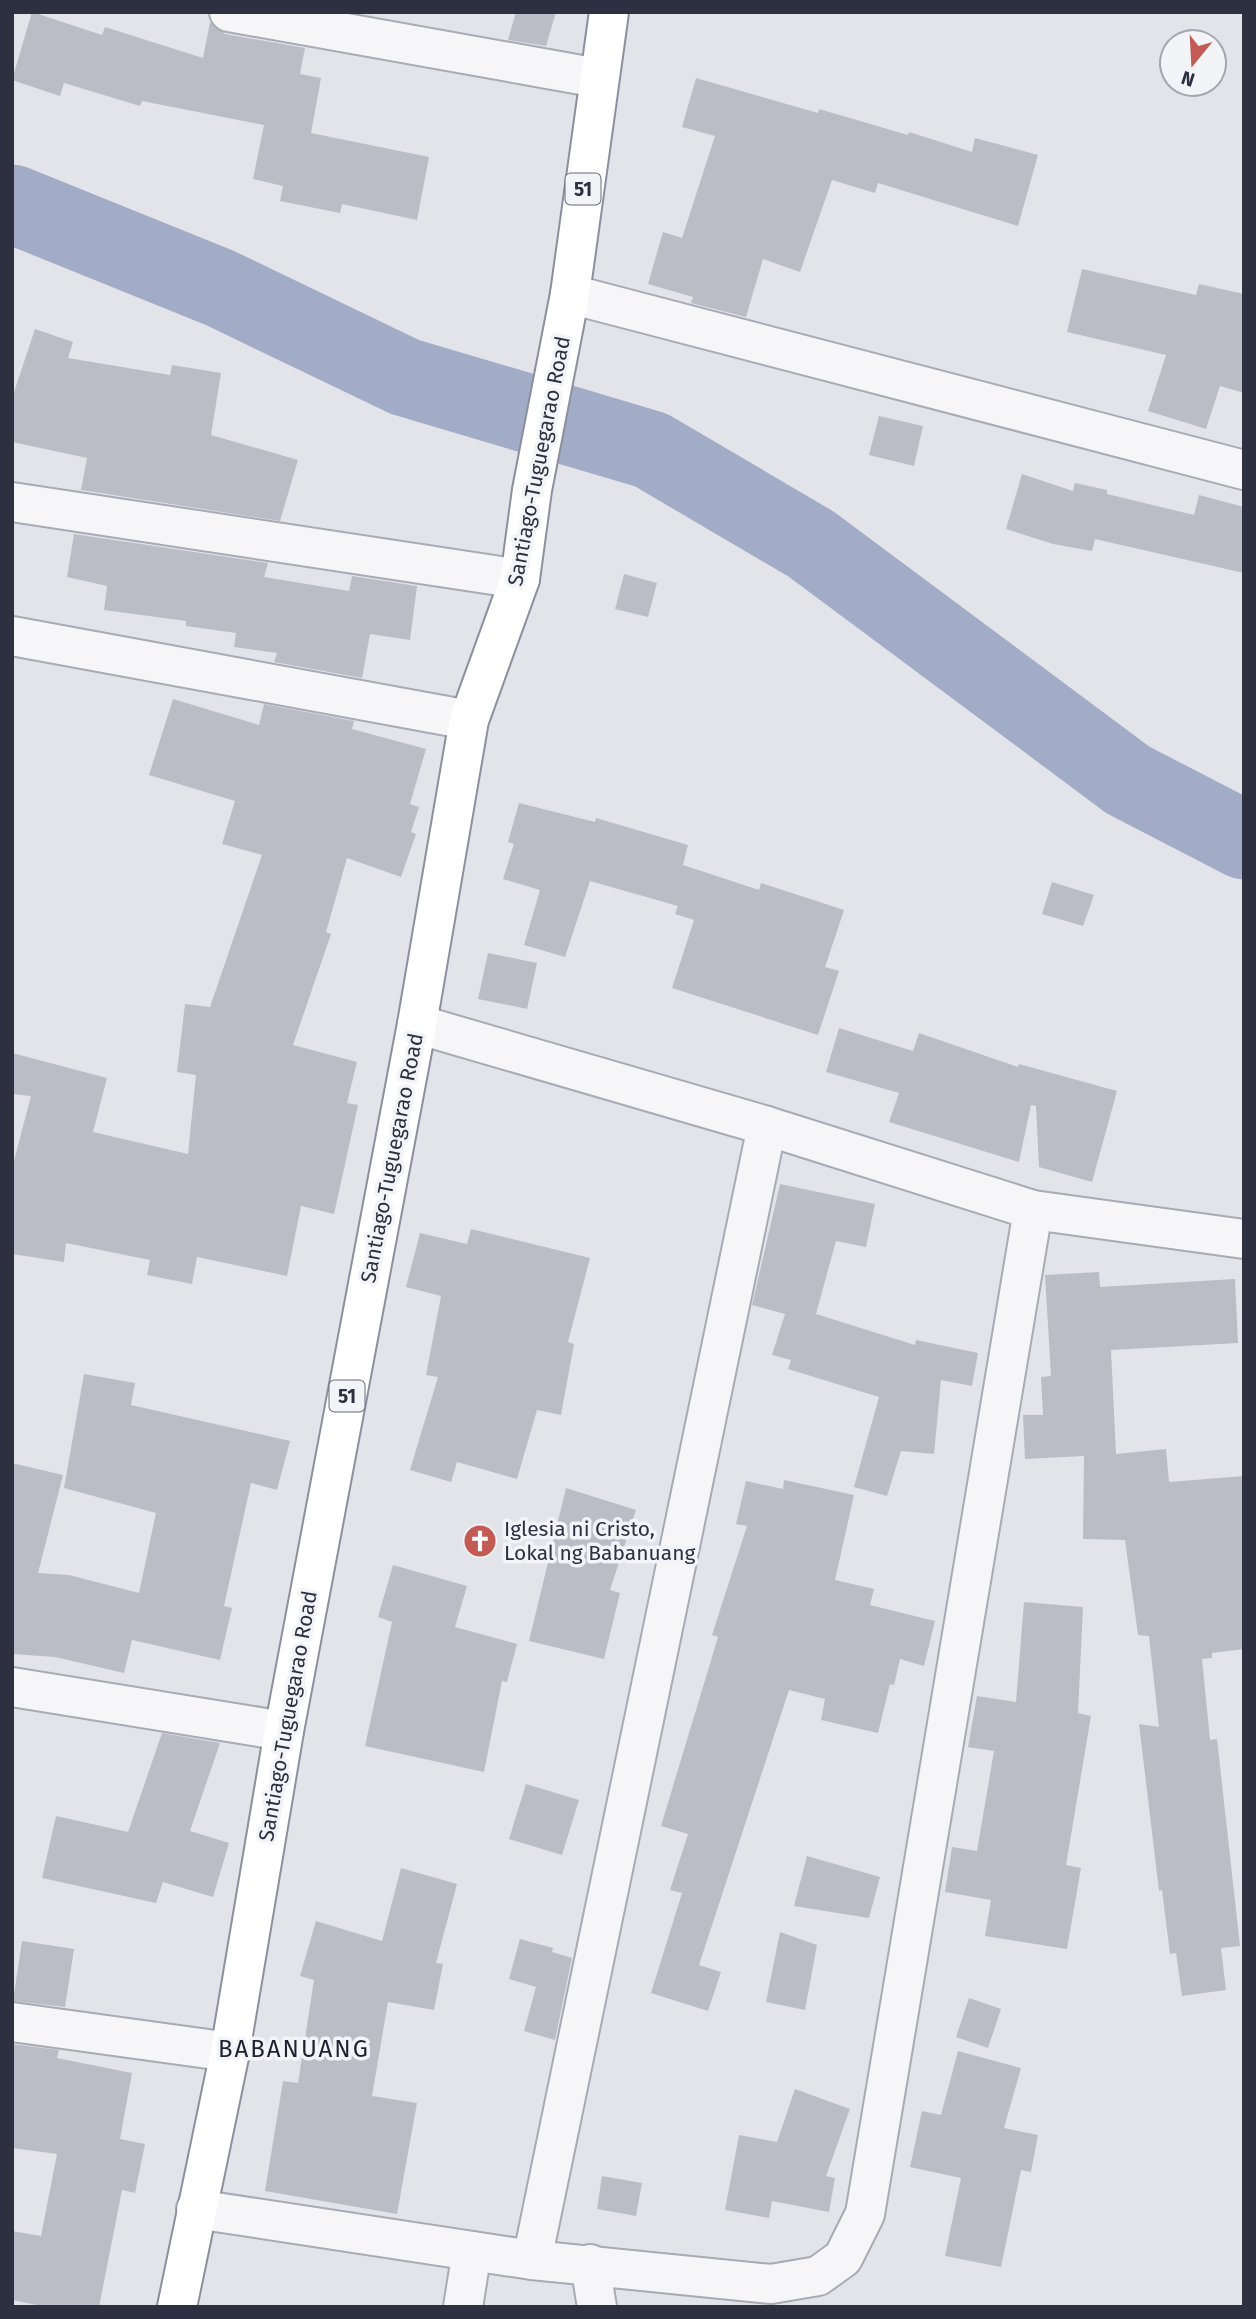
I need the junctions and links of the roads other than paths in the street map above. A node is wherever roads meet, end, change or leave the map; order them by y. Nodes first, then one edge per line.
1 (229, 12) edge
2 (609, 12) edge
3 (598, 78) junction
4 (570, 294) junction
5 (1244, 470) edge
6 (12, 502) edge
7 (520, 579) junction
8 (12, 636) edge
9 (469, 720) junction
10 (418, 1024) junction
11 (767, 1126) junction
12 (1033, 1210) junction
13 (1244, 1239) edge
14 (12, 1687) edge
15 (284, 1731) junction
16 (12, 2022) edge
17 (230, 2052) junction
18 (196, 2209) junction
19 (472, 2251) junction
20 (532, 2260) junction
21 (590, 2263) junction
22 (177, 2307) edge
23 (463, 2307) edge
24 (597, 2307) edge

1 - 3 street
2 - 3 highway, Santiago-Tuguegarao Road / 51
3 - 4 highway, Santiago-Tuguegarao Road / 51
4 - 5 street
4 - 7 highway, Santiago-Tuguegarao Road / 51
6 - 7 street
7 - 9 highway, Santiago-Tuguegarao Road / 51
8 - 9 street
9 - 10 highway, Santiago-Tuguegarao Road / 51
10 - 11 street
10 - 15 highway, Santiago-Tuguegarao Road / 51
11 - 12 street
11 - 20 street
12 - 13 street
12 - 21 street
14 - 15 street
15 - 17 highway, Santiago-Tuguegarao Road / 51
16 - 17 street
17 - 18 highway, Santiago-Tuguegarao Road / 51
18 - 19 street
18 - 22 highway, Santiago-Tuguegarao Road / 51
19 - 20 street
19 - 23 street
20 - 21 street
21 - 24 street

